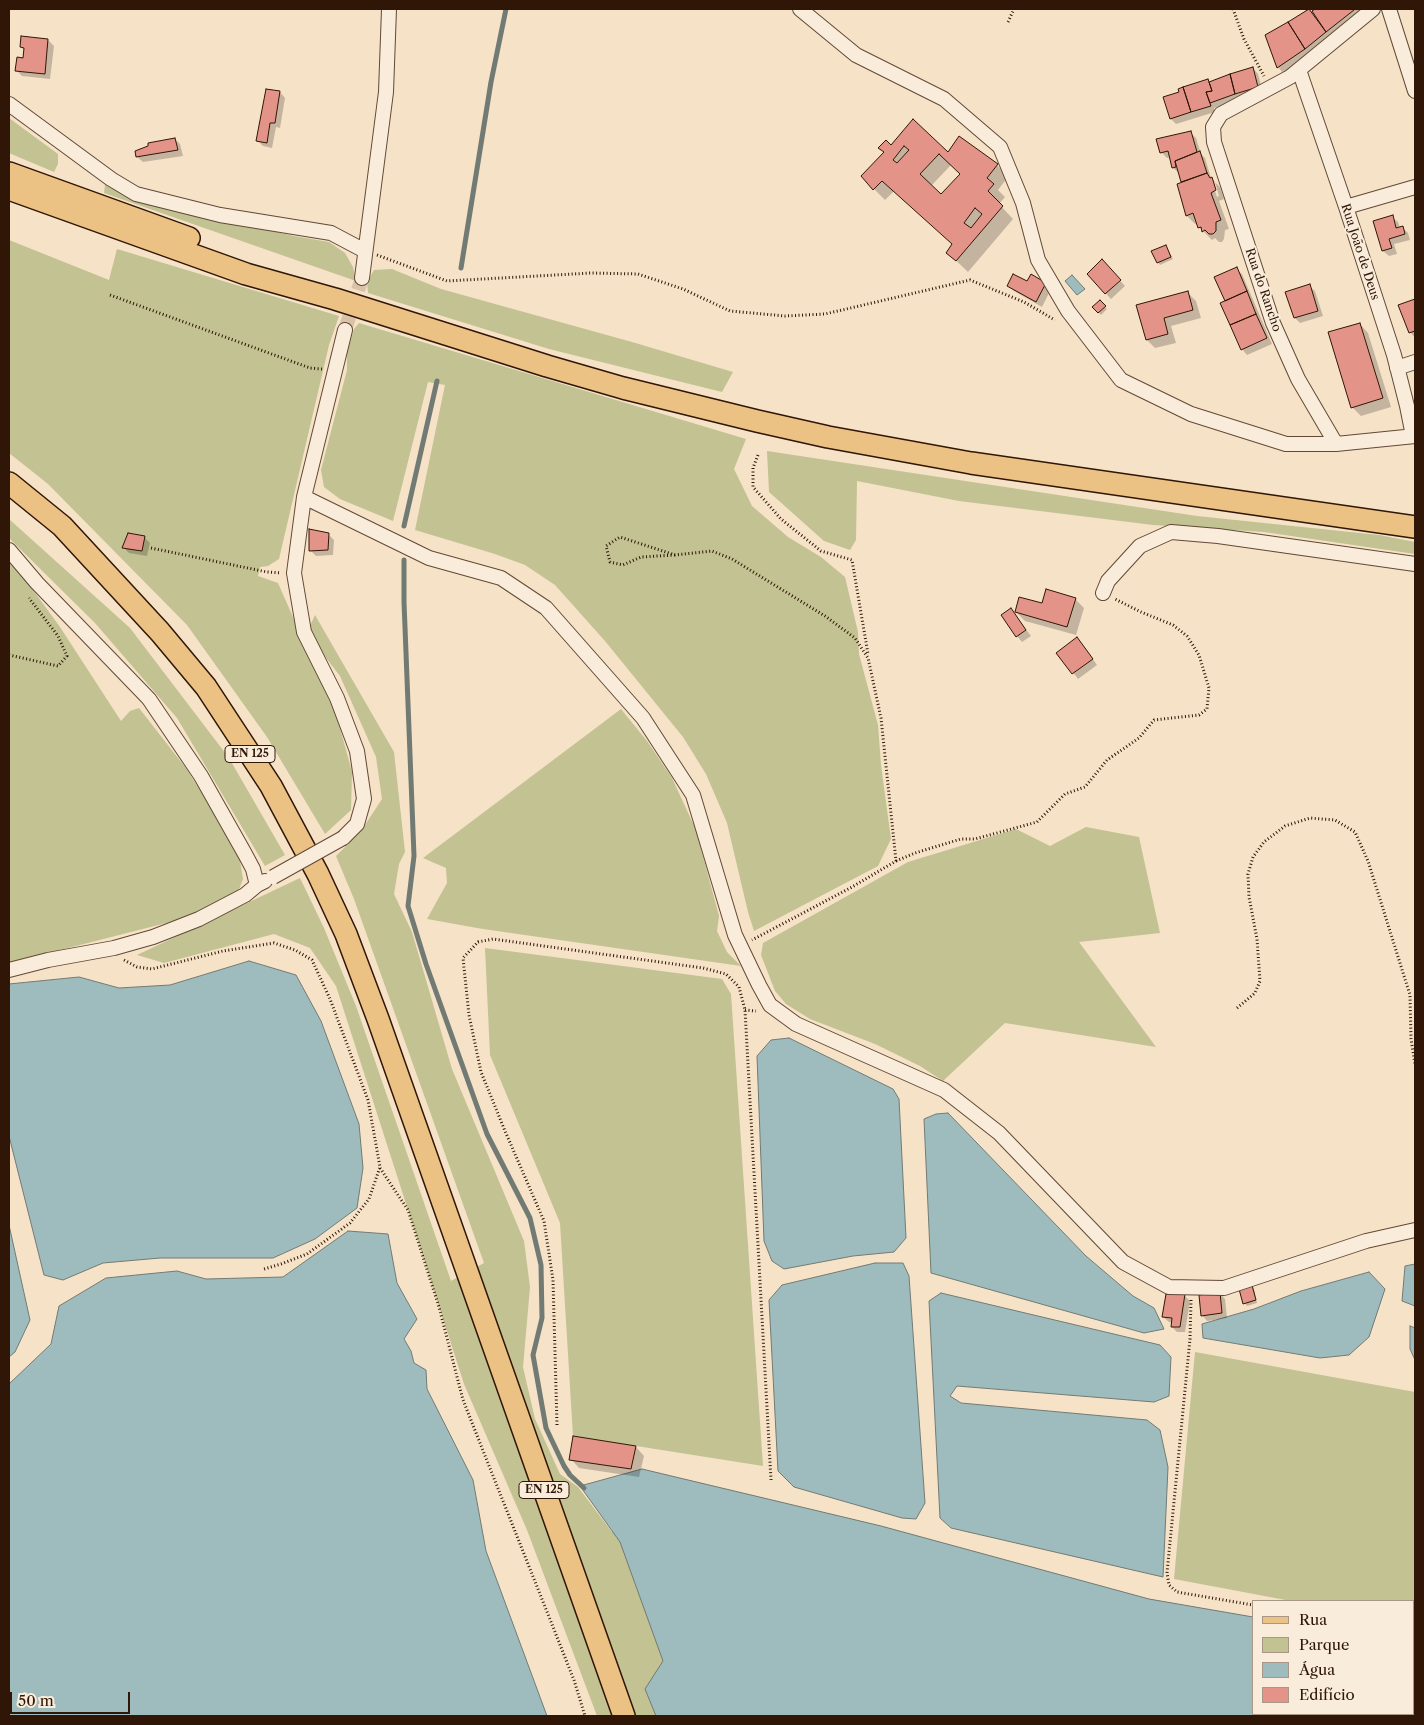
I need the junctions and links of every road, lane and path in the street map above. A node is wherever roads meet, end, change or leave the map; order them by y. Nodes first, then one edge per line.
1 (390, 9) edge
2 (800, 9) edge
3 (1014, 9) edge
4 (1233, 9) edge
5 (1374, 9) edge
6 (1389, 9) edge
7 (1008, 22) dead end
8 (1299, 70) junction
9 (1271, 88) junction
10 (1415, 91) edge
11 (9, 104) edge
12 (9, 162) edge
13 (9, 173) edge
14 (1415, 187) edge
15 (9, 189) edge
16 (9, 203) edge
17 (1346, 207) junction
18 (115, 211) junction
19 (160, 243) junction
20 (365, 251) junction
21 (362, 278) tunnel mouth
22 (110, 295) dead end
23 (335, 299) junction
24 (1063, 324) dead end
25 (345, 330) tunnel mouth
26 (1415, 362) edge
27 (1397, 368) junction
28 (335, 370) junction
29 (1414, 436) edge
30 (1336, 444) junction
31 (758, 455) dead end
32 (9, 483) edge
33 (304, 497) junction
34 (9, 500) edge
35 (1415, 527) edge
36 (151, 548) dead end
37 (9, 550) edge
38 (675, 555) junction
39 (1415, 564) edge
40 (294, 574) junction
41 (37, 583) junction
42 (124, 593) junction
43 (1103, 593) joint
44 (9, 655) edge
45 (868, 658) junction
46 (896, 861) junction
47 (257, 885) junction
48 (741, 946) junction
49 (114, 948) junction
50 (9, 970) edge
51 (1237, 1008) dead end
52 (1415, 1064) edge
53 (380, 1167) junction
54 (1415, 1230) edge
55 (264, 1269) dead end
56 (1191, 1287) junction
57 (557, 1425) dead end
58 (771, 1480) dead end
59 (1252, 1605) edge
60 (585, 1716) edge
61 (624, 1716) edge

1 - 20 street
2 - 30 street
3 - 7 path
4 - 9 path
5 - 8 street
6 - 10 street
8 - 9 street
8 - 17 street, Rua João de Deus
9 - 30 street, Rua do Rancho
11 - 20 street
12 - 18 main road
13 - 18 main road
14 - 17 street
15 - 19 main road
16 - 19 main road
17 - 27 street, Rua João de Deus
18 - 23 main road
19 - 23 main road
20 - 21 street
20 - 24 path
22 - 28 path
23 - 35 main road
25 - 28 street
26 - 27 street
27 - 29 street, Rua João de Deus
28 - 33 street
29 - 30 street
31 - 45 path
32 - 42 main road, EN 125
33 - 40 street
33 - 48 street
34 - 42 main road, EN 125
36 - 40 path
37 - 41 street
38 - 38 path
38 - 45 path
39 - 43 street
40 - 47 street, bridge
41 - 44 path
41 - 47 street
42 - 61 main road, EN 125
43 - 46 path
45 - 46 path
46 - 48 path
47 - 49 street
48 - 56 street
49 - 50 street
49 - 53 path
51 - 52 path
53 - 55 path
53 - 60 path
54 - 56 street
56 - 59 path
57 - 58 path

